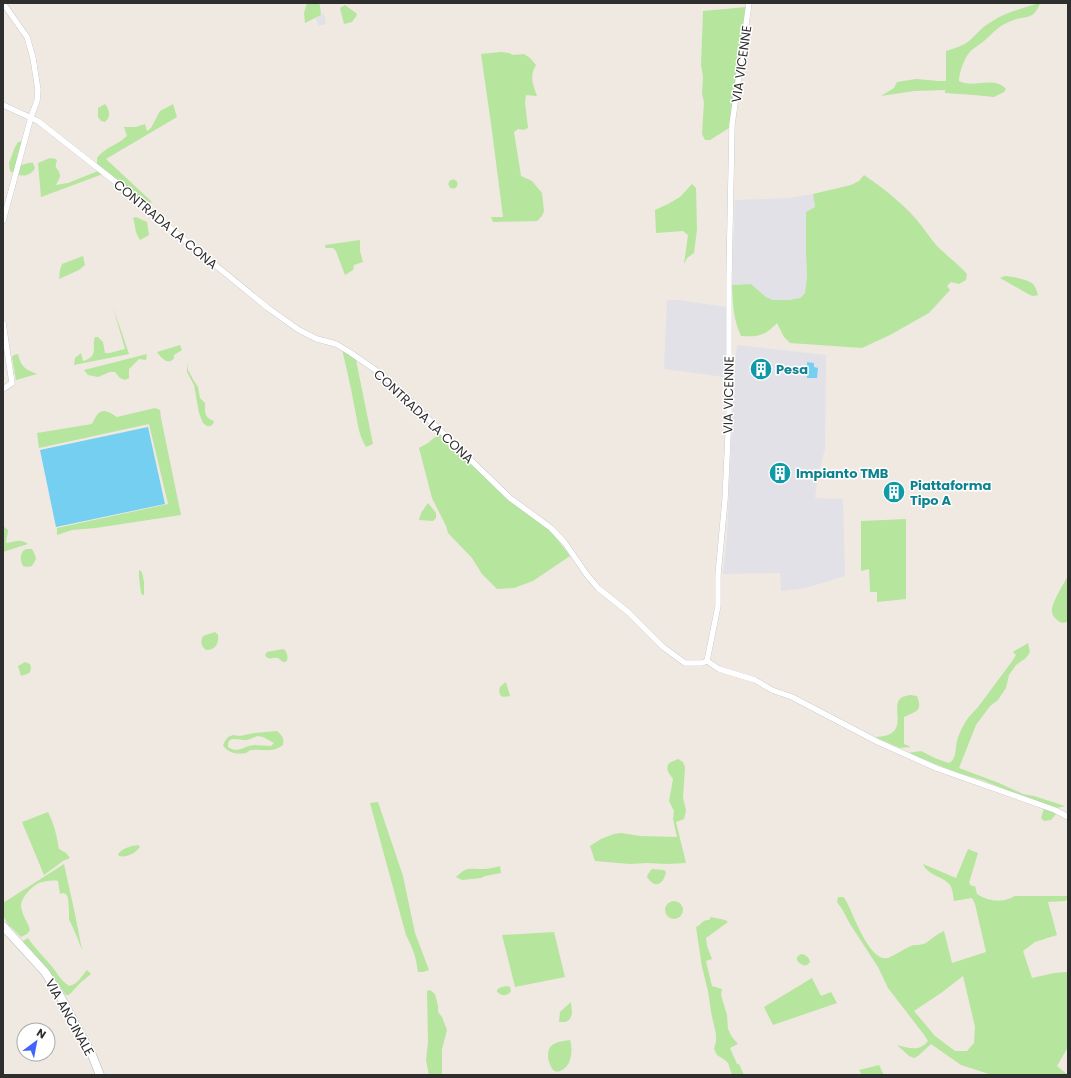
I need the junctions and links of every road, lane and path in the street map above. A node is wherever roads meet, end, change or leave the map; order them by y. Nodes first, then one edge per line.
1 (3, 3) edge
2 (750, 3) edge
3 (3, 105) edge
4 (31, 117) junction
5 (3, 221) edge
6 (3, 323) edge
7 (3, 389) edge
8 (707, 661) junction
9 (1068, 817) edge
10 (3, 926) edge
11 (100, 1075) edge

1 - 4 street
2 - 8 street, VIA VICENNE
3 - 4 street, CONTRADA LA CONA
4 - 5 street
4 - 8 street, CONTRADA LA CONA
6 - 7 street
8 - 9 street
10 - 11 main road, VIA ANCINALE

